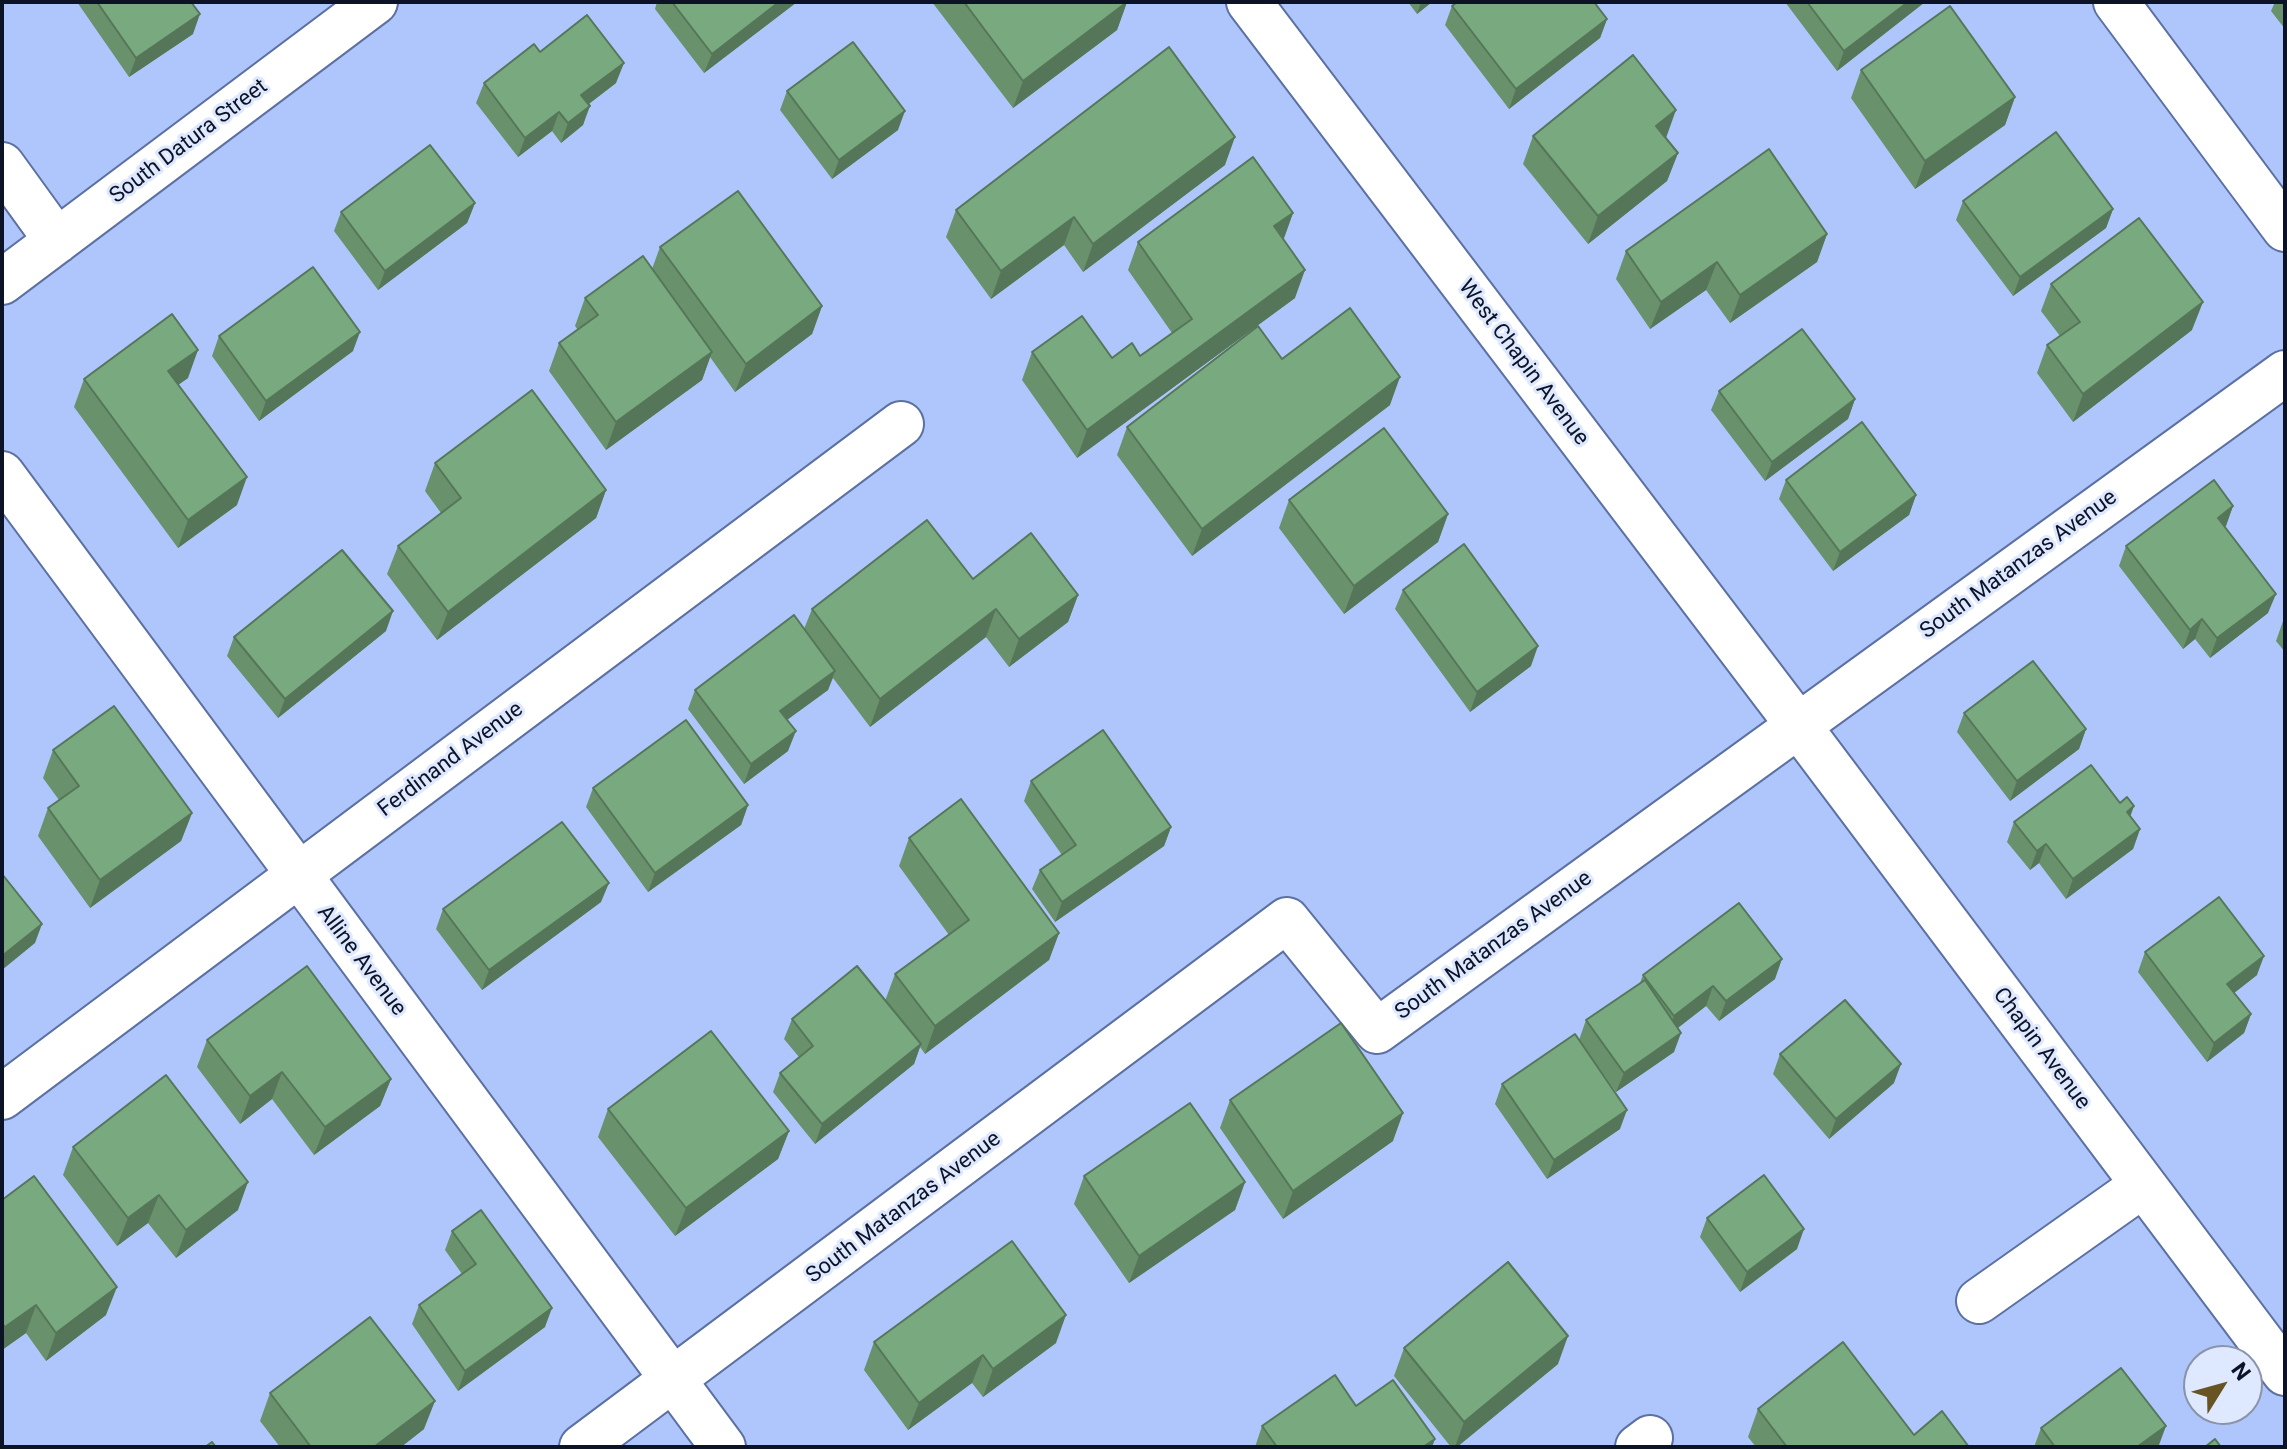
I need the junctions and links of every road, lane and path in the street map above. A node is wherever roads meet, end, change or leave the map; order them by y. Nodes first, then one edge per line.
1 (375, 2) edge
2 (1249, 2) edge
3 (2116, 2) edge
4 (2, 165) edge
5 (2285, 229) edge
6 (57, 241) junction
7 (2, 282) edge
8 (2285, 373) edge
9 (901, 424) dead end
10 (2, 474) edge
11 (1798, 725) junction
12 (297, 875) junction
13 (2, 1097) edge
14 (2143, 1185) junction
15 (1979, 1301) dead end
16 (2285, 1373) edge
17 (673, 1381) junction
18 (582, 1447) edge
19 (723, 1447) edge

1 - 6 street, South Datura Street
2 - 11 street, West Chapin Avenue
3 - 5 street
4 - 6 street
6 - 7 street, South Datura Street
8 - 11 street, South Matanzas Avenue
9 - 12 street, Ferdinand Avenue
10 - 12 street, Alline Avenue
11 - 14 street, Chapin Avenue
11 - 17 street, South Matanzas Avenue
12 - 13 street, Ferdinand Avenue
12 - 17 street, Alline Avenue
14 - 15 street
14 - 16 street, Chapin Avenue
17 - 18 street, South Matanzas Avenue
17 - 19 street, Alline Avenue

